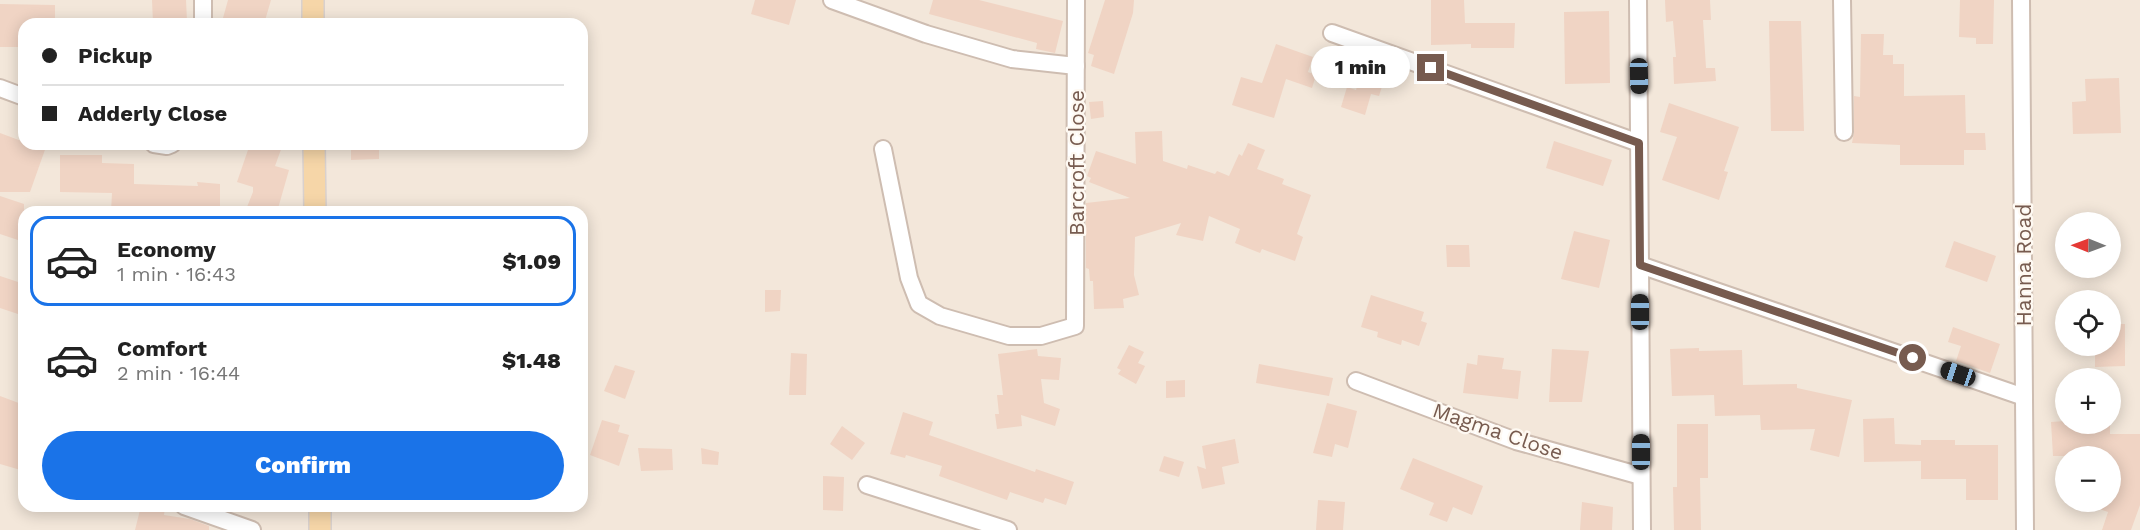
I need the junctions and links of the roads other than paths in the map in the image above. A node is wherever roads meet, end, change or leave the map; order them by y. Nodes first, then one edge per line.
1 (203, 0) edge
2 (313, 0) edge
3 (832, 0) edge
4 (1076, 0) edge
5 (1638, 0) edge
6 (1842, 0) edge
7 (2021, 0) edge
8 (203, 18) edge
9 (313, 18) edge
10 (1332, 33) dead end
11 (1076, 66) junction
12 (0, 88) edge
13 (18, 95) edge
14 (1844, 132) dead end
15 (1639, 143) junction
16 (883, 149) dead end
17 (314, 150) edge
18 (315, 206) edge
19 (1640, 265) junction
20 (1356, 381) dead end
21 (2024, 397) junction
22 (1641, 476) junction
23 (867, 485) dead end
24 (201, 512) edge
25 (320, 512) edge
26 (252, 530) edge
27 (320, 530) edge
28 (1008, 530) edge
29 (1642, 530) edge
30 (2025, 530) edge

1 - 8 street
2 - 9 main road
3 - 11 street
4 - 11 street, Barcroft Close
5 - 15 street
6 - 14 street
7 - 21 street, Hanna Road
10 - 15 street
11 - 16 street, Barcroft Close
12 - 13 street
15 - 19 street
17 - 18 main road
19 - 21 street
19 - 22 street
20 - 22 street, Magma Close
21 - 30 street, Hanna Road
22 - 29 street
23 - 28 street
24 - 26 street
25 - 27 main road

